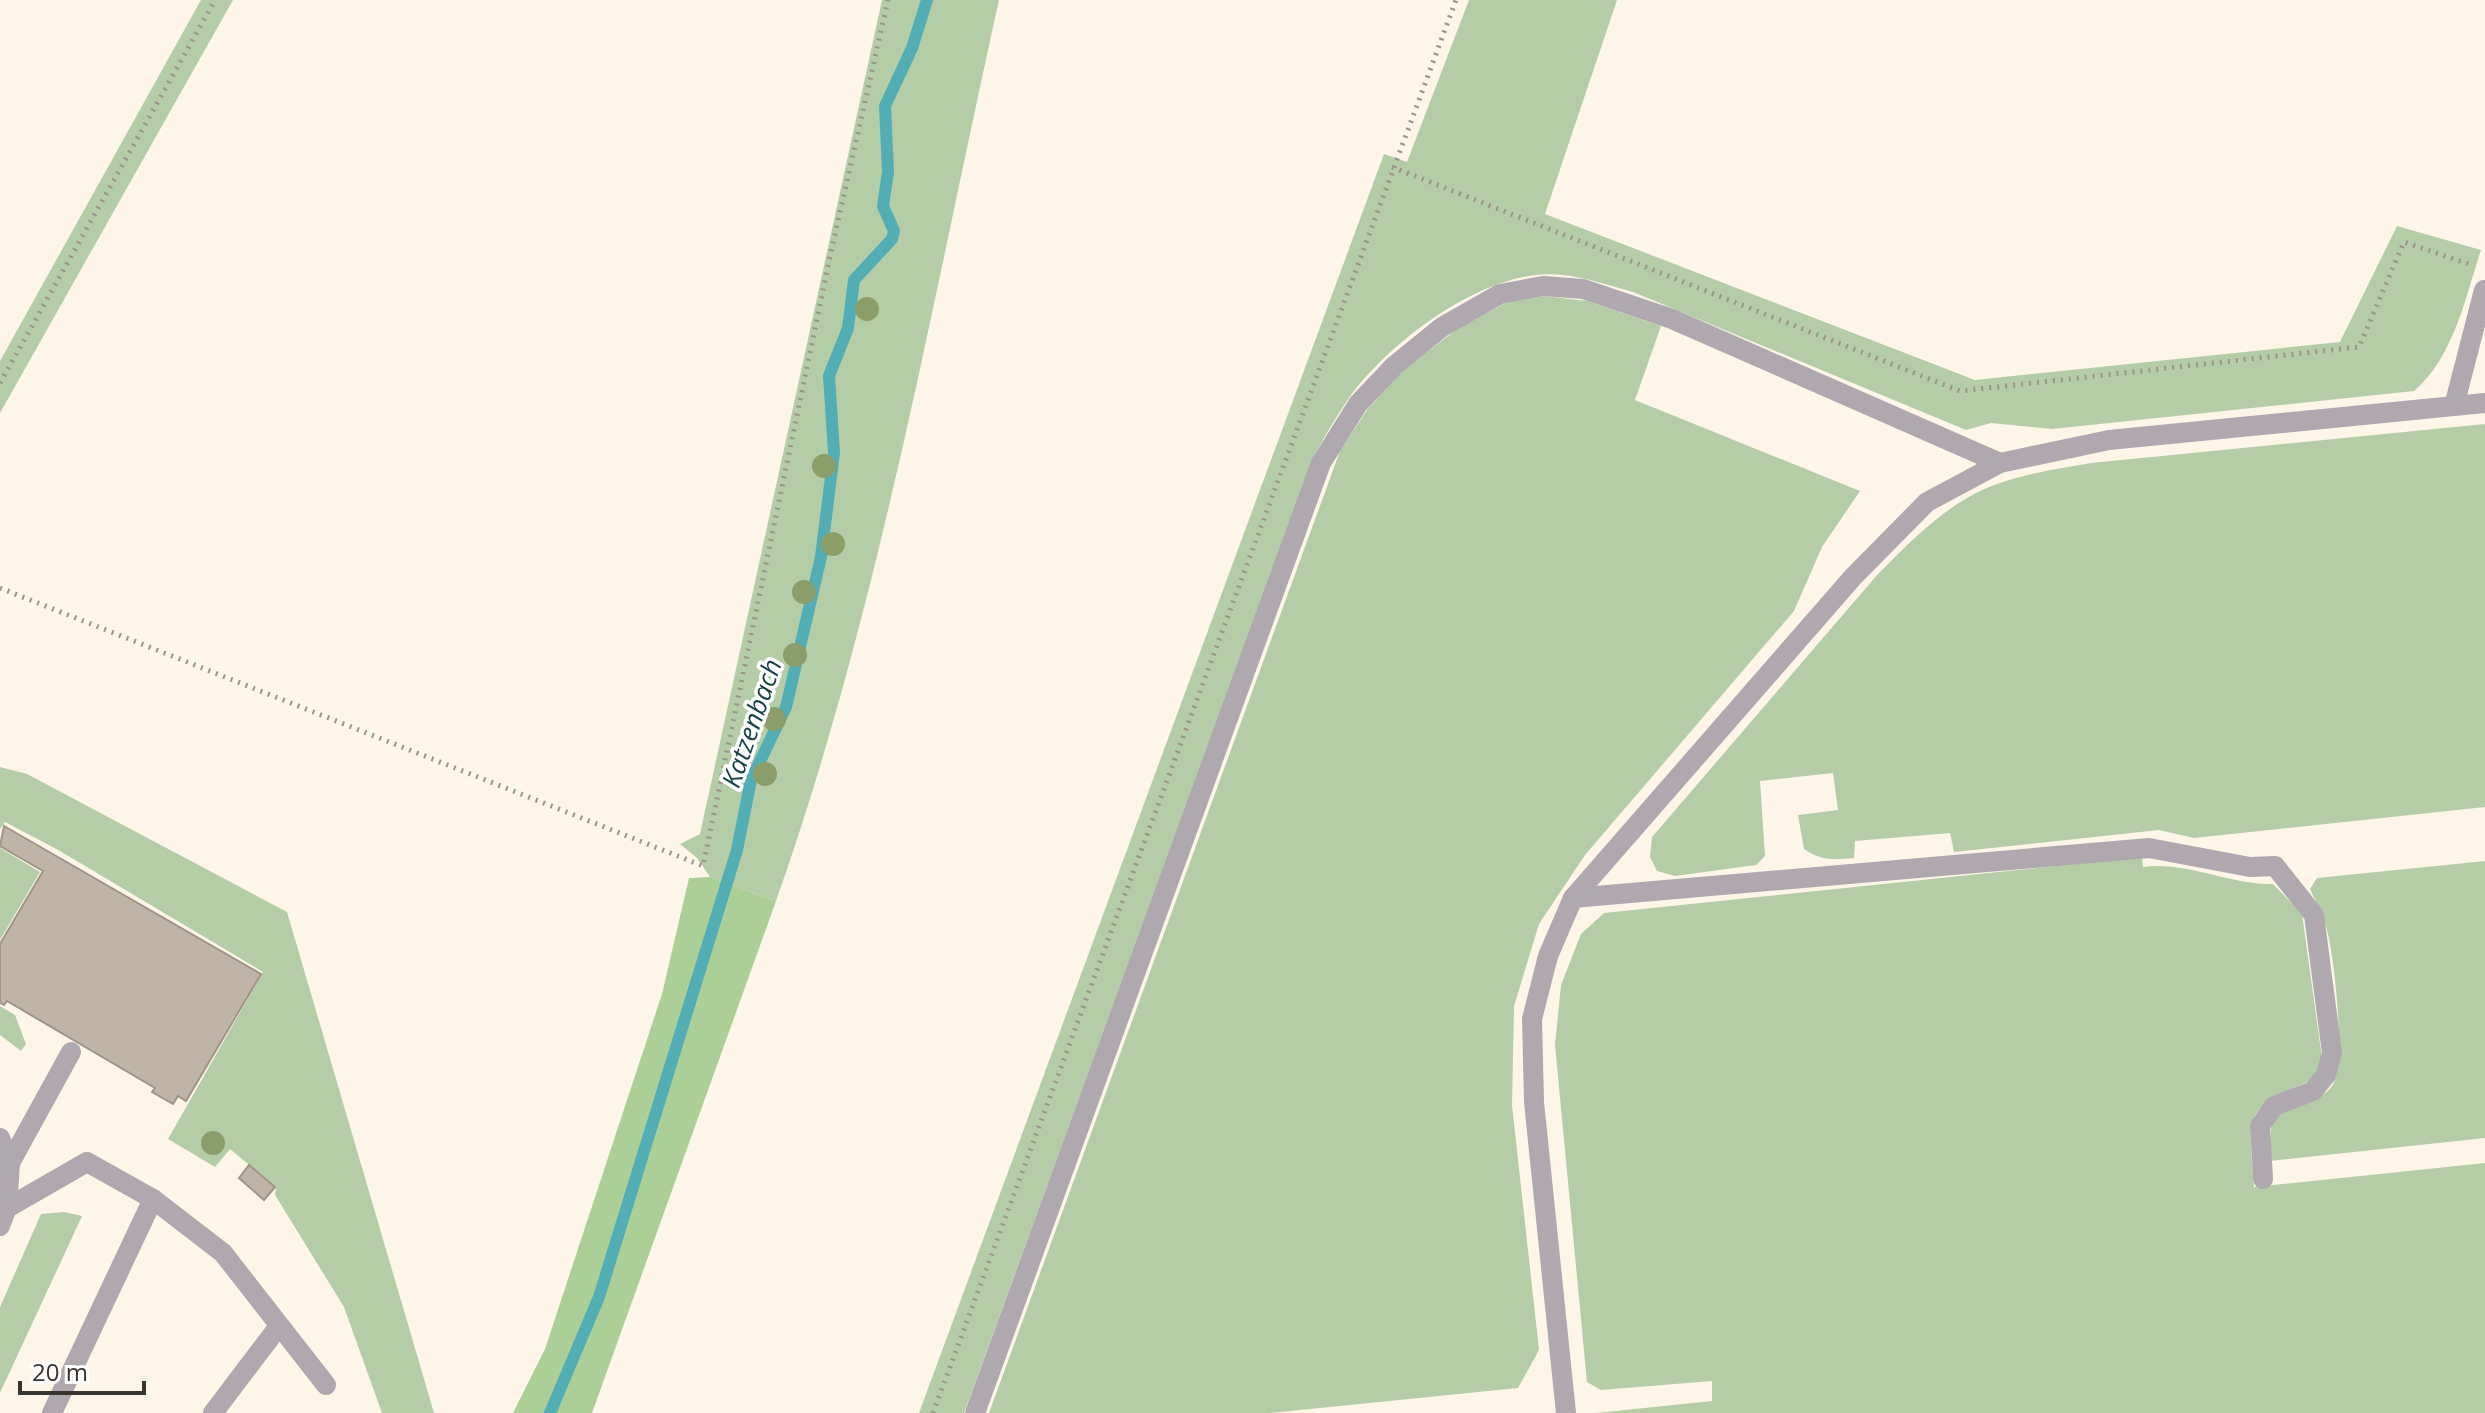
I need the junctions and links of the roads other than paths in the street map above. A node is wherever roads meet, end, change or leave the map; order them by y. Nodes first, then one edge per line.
1 (2484, 290) edge
2 (2485, 403) edge
3 (2454, 406) junction
4 (2000, 463) junction
5 (1573, 898) junction
6 (71, 1052) dead end
7 (0, 1138) edge
8 (10, 1163) junction
9 (2263, 1179) dead end
10 (153, 1199) junction
11 (4, 1217) edge
12 (279, 1326) junction
13 (326, 1385) dead end
14 (52, 1413) edge
15 (213, 1413) edge
16 (975, 1413) edge
17 (1566, 1413) edge

1 - 3 lane
2 - 3 lane
3 - 4 lane
4 - 5 lane
4 - 16 lane
5 - 9 lane
5 - 17 lane
6 - 8 lane
7 - 8 lane
8 - 11 lane
10 - 11 lane
10 - 12 lane
10 - 14 lane
12 - 13 lane
12 - 15 lane

